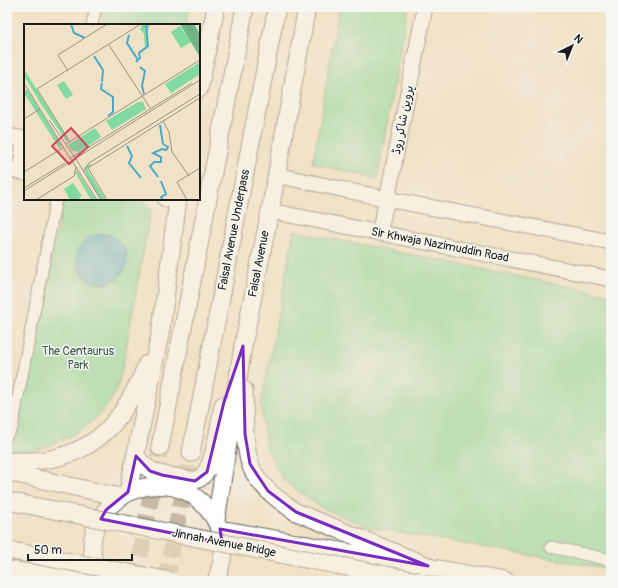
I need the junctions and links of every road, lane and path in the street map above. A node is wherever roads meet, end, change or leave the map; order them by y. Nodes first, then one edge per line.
1 (96, 7) edge
2 (216, 7) edge
3 (245, 7) edge
4 (277, 7) edge
5 (307, 7) edge
6 (425, 7) edge
7 (92, 24) edge
8 (200, 84) edge
9 (7, 136) edge
10 (24, 139) edge
11 (18, 171) edge
12 (276, 174) junction
13 (387, 199) junction
14 (56, 200) edge
15 (173, 200) edge
16 (270, 212) junction
17 (379, 233) junction
18 (611, 242) edge
19 (611, 279) edge
20 (162, 329) junction
21 (243, 346) junction
22 (7, 435) edge
23 (160, 446) tunnel mouth
24 (191, 453) tunnel mouth
25 (136, 456) junction
26 (7, 461) edge
27 (7, 472) edge
28 (124, 495) junction
29 (7, 501) edge
30 (218, 525) junction
31 (551, 547) dead end
32 (7, 550) edge
33 (611, 560) edge
34 (428, 566) junction
35 (7, 570) edge
36 (100, 581) edge
37 (171, 581) edge
38 (216, 581) edge
39 (418, 581) edge
40 (505, 581) edge

1 - 7 street
2 - 8 main road
3 - 23 main road
4 - 24 main road, Faisal Avenue Underpass
5 - 12 main road, Faisal Avenue
6 - 13 main road, پروین شاکر روڈ
9 - 10 main road
10 - 11 main road
12 - 13 main road
12 - 16 main road, Faisal Avenue
13 - 17 main road, پروین شاکر روڈ
13 - 18 main road
14 - 22 street
15 - 20 main road
16 - 17 main road, Sir Khwaja Nazimuddin Road
16 - 21 main road, Faisal Avenue
17 - 19 main road, Sir Khwaja Nazimuddin Road
20 - 25 main road
20 - 26 main road
21 - 25 main road
21 - 30 main road, Faisal Avenue
21 - 34 main road
25 - 28 main road
27 - 28 main road
28 - 30 main road
28 - 36 main road
29 - 39 main road, Jinnah Avenue Bridge, bridge
30 - 34 main road
30 - 38 main road
31 - 33 street
32 - 37 main road, bridge
34 - 40 main road
35 - 36 main road

